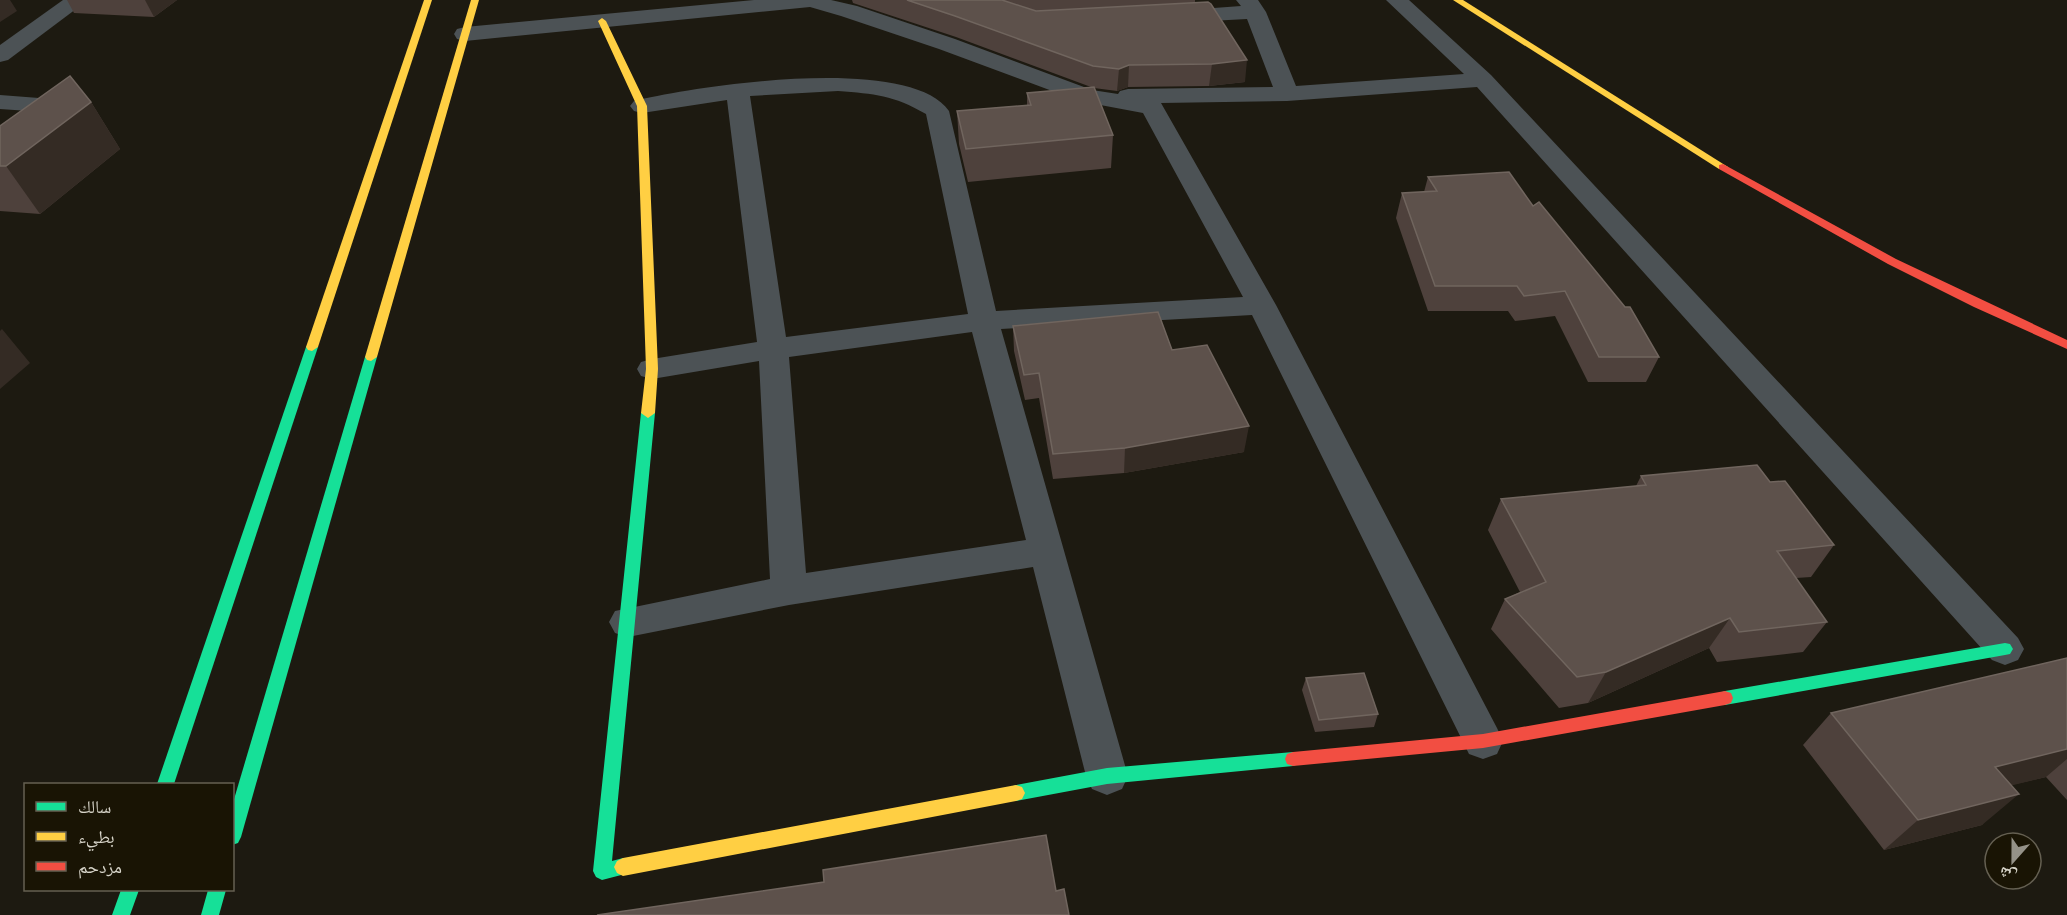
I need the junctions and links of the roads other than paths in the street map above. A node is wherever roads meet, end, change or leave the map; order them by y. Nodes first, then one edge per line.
1 (77, 0) edge
2 (428, 0) edge
3 (476, 0) edge
4 (1397, 0) edge
5 (1457, 0) edge
6 (810, 1) edge
7 (1251, 6) edge
8 (1152, 18) edge
9 (602, 21) junction
10 (465, 34) junction
11 (0, 55) edge
12 (1483, 80) junction
13 (738, 92) junction
14 (1287, 94) junction
15 (1087, 96) junction
16 (0, 102) edge
17 (642, 106) junction
18 (0, 158) edge
19 (1262, 305) junction
20 (984, 321) junction
21 (2067, 345) edge
22 (773, 349) junction
23 (652, 369) junction
24 (1047, 551) junction
25 (789, 590) junction
26 (628, 622) junction
27 (2005, 649) joint
28 (1482, 741) junction
29 (1107, 776) junction
30 (165, 783) edge
31 (234, 830) edge
32 (130, 891) edge
33 (217, 891) edge
34 (121, 915) edge
35 (210, 915) edge

1 - 11 street
2 - 30 street
3 - 10 street
4 - 12 street
5 - 21 street
6 - 9 street
6 - 15 street
7 - 8 street
7 - 14 street
9 - 10 street
9 - 17 street
10 - 31 street
12 - 14 street
12 - 27 street
13 - 17 street
13 - 20 street
13 - 22 street
14 - 15 street
15 - 19 street
16 - 18 street
17 - 23 street
19 - 20 street
19 - 28 street
20 - 22 street
20 - 24 street
22 - 23 street
22 - 25 street
23 - 26 street
24 - 25 street
24 - 29 street
25 - 26 street
26 - 29 street
27 - 28 street
28 - 29 street
32 - 34 street
33 - 35 street

